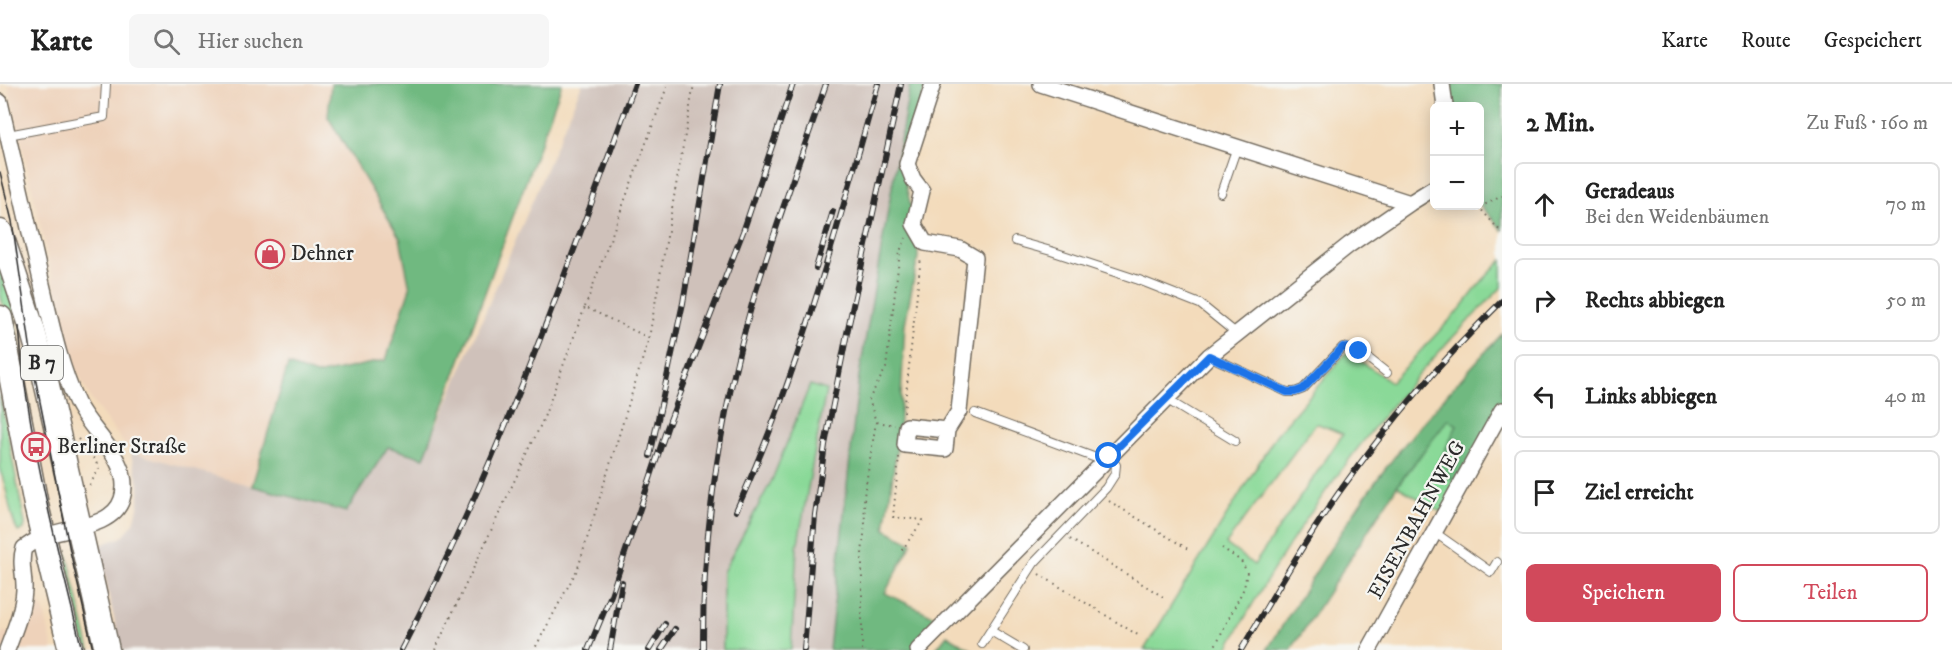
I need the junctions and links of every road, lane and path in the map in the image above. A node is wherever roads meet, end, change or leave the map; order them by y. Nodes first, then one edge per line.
1 (106, 84) edge
2 (668, 84) edge
3 (694, 84) edge
4 (933, 84) edge
5 (1041, 84) edge
6 (1442, 84) edge
7 (0, 102) edge
8 (1444, 102) edge
9 (8, 135) junction
10 (1237, 147) junction
11 (1430, 190) edge
12 (1221, 193) dead end
13 (1502, 196) edge
14 (1410, 203) junction
15 (1484, 204) edge
16 (1482, 210) edge
17 (914, 224) junction
18 (0, 232) edge
19 (1502, 233) edge
20 (1015, 241) dead end
21 (925, 243) junction
22 (585, 307) junction
23 (2, 334) edge
24 (1237, 334) junction
25 (649, 338) junction
26 (1209, 356) junction
27 (5, 370) edge
28 (1387, 374) dead end
29 (1166, 399) junction
30 (1502, 410) edge
31 (975, 413) dead end
32 (876, 422) junction
33 (907, 426) junction
34 (947, 430) junction
35 (75, 434) dead end
36 (1235, 441) dead end
37 (905, 445) junction
38 (1106, 459) junction
39 (85, 494) dead end
40 (1100, 496) junction
41 (80, 526) junction
42 (1434, 532) junction
43 (1062, 534) junction
44 (45, 536) junction
45 (1222, 548) dead end
46 (1188, 549) dead end
47 (900, 553) dead end
48 (1497, 562) dead end
49 (1031, 569) junction
50 (1164, 598) dead end
51 (991, 631) junction
52 (1141, 637) dead end
53 (982, 644) dead end
54 (7, 650) edge
55 (71, 650) edge
56 (107, 650) edge
57 (435, 650) edge
58 (534, 650) edge
59 (862, 650) edge
60 (918, 650) edge
61 (1023, 650) edge
62 (1213, 650) edge
63 (1369, 650) edge

1 - 9 lane
2 - 22 path
3 - 25 path
4 - 17 street
5 - 10 street
6 - 8 street
7 - 9 street
9 - 41 street
10 - 12 lane
10 - 14 street
11 - 14 street
13 - 15 path
14 - 24 street
16 - 19 path
17 - 21 street
17 - 32 path
18 - 41 main road, B 7
20 - 24 lane
21 - 33 path
21 - 34 street
22 - 25 path
22 - 57 path
23 - 27 main road, B 7
24 - 26 street
25 - 58 path
26 - 28 lane
26 - 29 street
27 - 44 main road, B 7
29 - 36 lane
29 - 38 street
30 - 42 street, EISENBAHNWEG
31 - 38 lane
32 - 33 path
32 - 59 path
33 - 34 street
33 - 37 street
34 - 37 street
35 - 39 path
37 - 47 path
38 - 40 lane
38 - 60 street
40 - 43 lane
40 - 46 path
41 - 44 street
41 - 56 main road, B 7
42 - 48 lane
42 - 63 street, EISENBAHNWEG
43 - 49 lane
43 - 50 path
44 - 54 street
44 - 55 main road, B 7
45 - 62 path
49 - 51 lane
49 - 52 path
51 - 53 lane
51 - 61 lane

